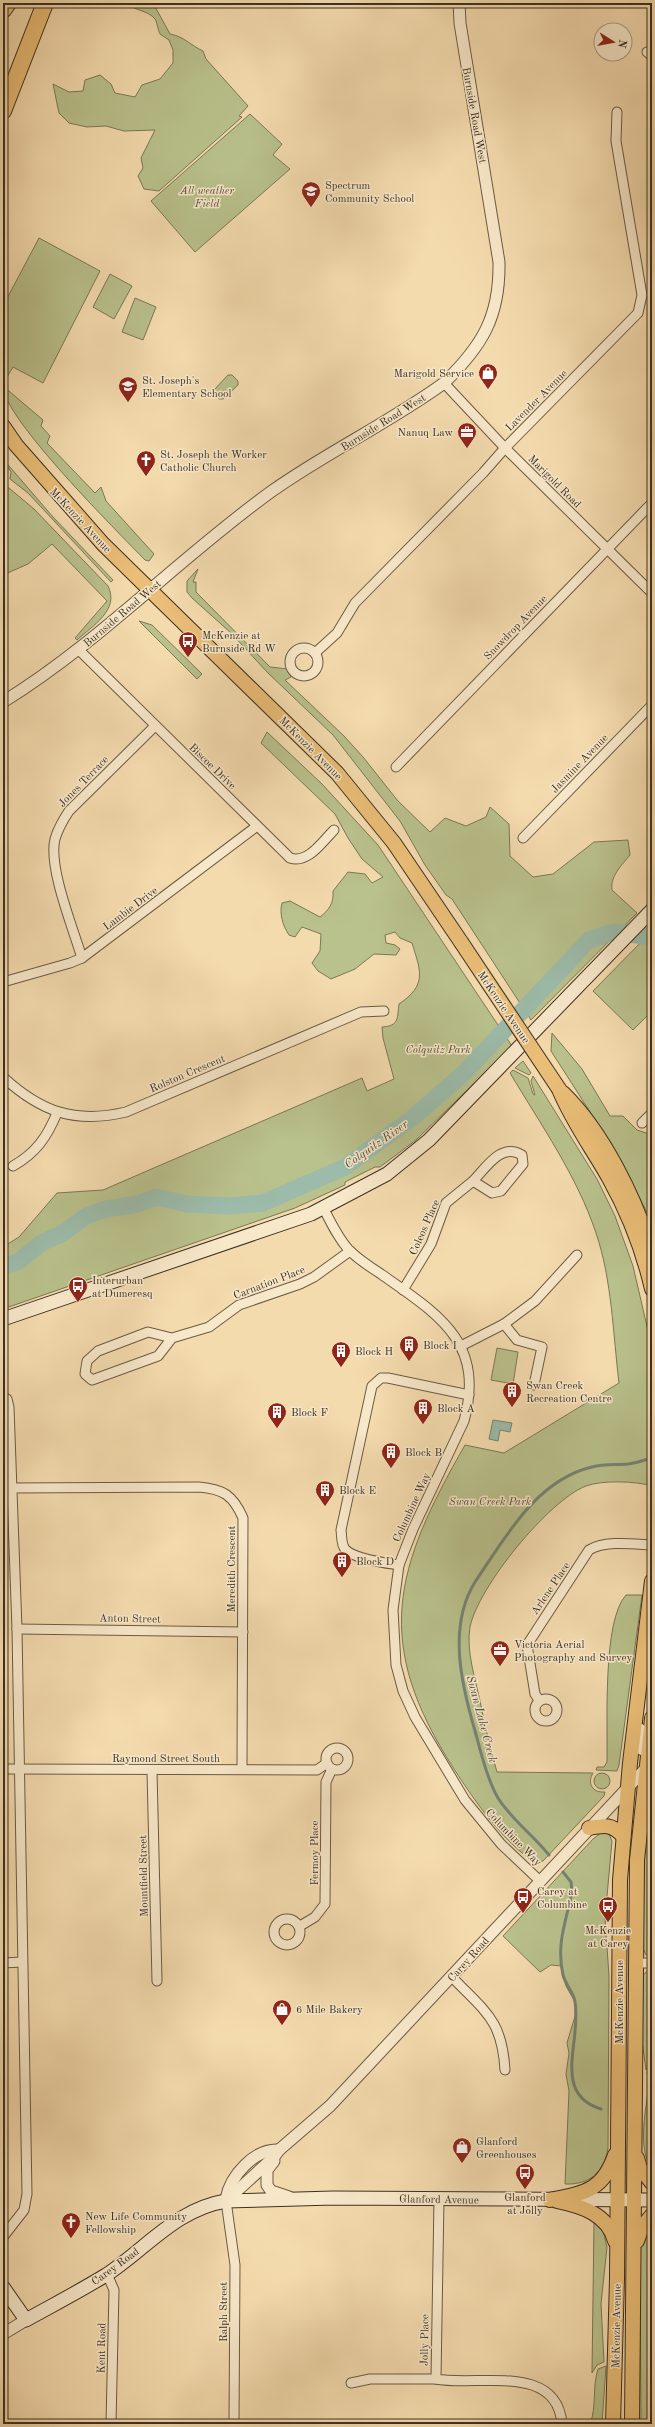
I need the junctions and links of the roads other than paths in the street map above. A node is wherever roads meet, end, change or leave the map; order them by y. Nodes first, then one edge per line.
1 (8, 3) edge
2 (45, 3) edge
3 (459, 3) edge
4 (3, 10) edge
5 (3, 111) edge
6 (617, 112) dead end
7 (444, 383) junction
8 (3, 426) edge
9 (3, 438) edge
10 (16, 445) junction
11 (505, 448) junction
12 (652, 503) edge
13 (607, 549) junction
14 (149, 591) junction
15 (652, 593) edge
16 (78, 650) junction
17 (315, 653) dead end
18 (3, 702) edge
19 (652, 705) edge
20 (155, 726) junction
21 (396, 767) dead end
22 (257, 826) junction
23 (334, 830) dead end
24 (523, 838) dead end
25 (652, 910) edge
26 (82, 958) junction
27 (3, 982) edge
28 (384, 1012) dead end
29 (3, 1077) edge
30 (559, 1089) junction
31 (57, 1113) junction
32 (652, 1113) edge
33 (642, 1123) dead end
34 (13, 1166) dead end
35 (473, 1181) junction
36 (324, 1209) junction
37 (350, 1251) junction
38 (652, 1252) edge
39 (577, 1255) dead end
40 (652, 1289) edge
41 (404, 1290) junction
42 (3, 1319) edge
43 (504, 1324) junction
44 (172, 1338) junction
45 (460, 1346) junction
46 (534, 1385) dead end
47 (469, 1395) junction
48 (5, 1398) edge
49 (12, 1488) junction
50 (652, 1545) edge
51 (399, 1566) junction
52 (652, 1581) edge
53 (17, 1629) junction
54 (243, 1632) junction
55 (539, 1700) dead end
56 (636, 1711) junction
57 (652, 1718) edge
58 (649, 1760) edge
59 (329, 1766) joint
60 (3, 1769) edge
61 (242, 1769) junction
62 (20, 1770) junction
63 (152, 1771) junction
64 (626, 1791) junction
65 (590, 1828) junction
66 (623, 1836) junction
67 (540, 1881) junction
68 (300, 1926) dead end
69 (22, 1962) junction
70 (3, 1963) edge
71 (636, 1963) junction
72 (652, 1963) edge
73 (452, 1977) junction
74 (157, 1981) dead end
75 (505, 2070) dead end
76 (618, 2145) junction
77 (635, 2148) junction
78 (279, 2150) junction
79 (652, 2183) edge
80 (295, 2198) junction
81 (439, 2199) junction
82 (550, 2200) junction
83 (617, 2200) junction
84 (634, 2200) junction
85 (652, 2200) edge
86 (226, 2201) junction
87 (652, 2215) edge
88 (3, 2237) edge
89 (617, 2251) junction
90 (634, 2255) junction
91 (107, 2274) junction
92 (3, 2287) edge
93 (26, 2320) junction
94 (3, 2334) edge
95 (436, 2379) junction
96 (351, 2383) dead end
97 (111, 2424) edge
98 (234, 2424) edge
99 (562, 2424) edge
100 (613, 2424) edge
101 (632, 2424) edge

1 - 4 highway
2 - 5 highway
3 - 7 street, Burnside Road West
6 - 11 street, Lavender Avenue
7 - 11 street, Marigold Road
7 - 14 street, Burnside Road West
8 - 10 main road, McKenzie Avenue
9 - 10 main road, McKenzie Avenue
10 - 14 main road, McKenzie Avenue
11 - 13 street, Marigold Road
11 - 17 street, Lavender Avenue
12 - 13 street, Snowdrop Avenue
13 - 15 street, Marigold Road
13 - 21 street, Snowdrop Avenue
14 - 16 street, Burnside Road West
14 - 30 main road, McKenzie Avenue, bridge
16 - 18 street, Burnside Road West
16 - 20 street, Biscoe Drive
19 - 24 street, Jasmine Avenue
20 - 22 street, Biscoe Drive
20 - 26 street, Jones Terrace
22 - 23 street, Biscoe Drive
22 - 26 street, Lambie Drive
25 - 36 main road
26 - 27 street, Lambie Drive
28 - 31 street, Rolston Crescent
29 - 31 street, Rolston Crescent
30 - 38 main road, McKenzie Avenue
30 - 40 main road, McKenzie Avenue
31 - 34 street
32 - 33 street
35 - 35 street, Coleos Place
35 - 41 street, Coleos Place
36 - 37 street, Columbine Way
36 - 42 main road
37 - 41 street, Columbine Way
37 - 44 street, Carnation Place
39 - 43 street
41 - 45 street, Columbine Way
43 - 45 street
43 - 46 street
44 - 44 street
45 - 47 street, Columbine Way
47 - 51 street, Columbine Way
47 - 51 street
48 - 49 street
49 - 53 street
49 - 54 street, Meredith Crescent
50 - 55 street, Arlene Place
51 - 67 street, Columbine Way
52 - 56 main road, McKenzie Avenue
53 - 54 street, Anton Street
53 - 62 street
54 - 61 street, Meredith Crescent
56 - 58 street
56 - 64 main road, McKenzie Avenue
57 - 58 main road, McKenzie Avenue
58 - 64 street, Carey Road
58 - 71 main road, McKenzie Avenue
59 - 61 street, Raymond Street South
59 - 68 street, Fermoy Place
60 - 62 street, Raymond Street South
61 - 63 street, Raymond Street South
62 - 63 street, Raymond Street South
62 - 69 street
63 - 74 street, Mountfield Street
64 - 65 street, Carey Road
64 - 66 main road, McKenzie Avenue
65 - 66 main road
65 - 67 street, Carey Road
66 - 76 main road, McKenzie Avenue
67 - 73 street, Carey Road
69 - 70 street
69 - 88 street
71 - 72 street
71 - 77 main road, McKenzie Avenue
73 - 75 street
73 - 78 street, Carey Road
76 - 82 main road
76 - 83 main road, McKenzie Avenue
77 - 79 main road
77 - 84 main road, McKenzie Avenue
78 - 80 street
78 - 86 street, Carey Road
80 - 81 main road, Glanford Avenue
80 - 86 main road, Glanford Avenue
81 - 82 main road, Glanford Avenue
81 - 95 street, Jolly Place
82 - 83 main road, Glanford Avenue
82 - 89 main road
83 - 84 main road, Glanford Avenue
83 - 89 main road, McKenzie Avenue
84 - 85 main road, Glanford Avenue
84 - 90 main road, McKenzie Avenue
86 - 91 main road, Carey Road
86 - 98 street, Ralph Street
87 - 90 main road
89 - 100 main road, McKenzie Avenue
90 - 101 main road, McKenzie Avenue
91 - 93 main road, Carey Road
91 - 97 street, Kent Road
92 - 93 main road
93 - 94 street, Carey Road
95 - 96 street
95 - 99 street, Jolly Place

